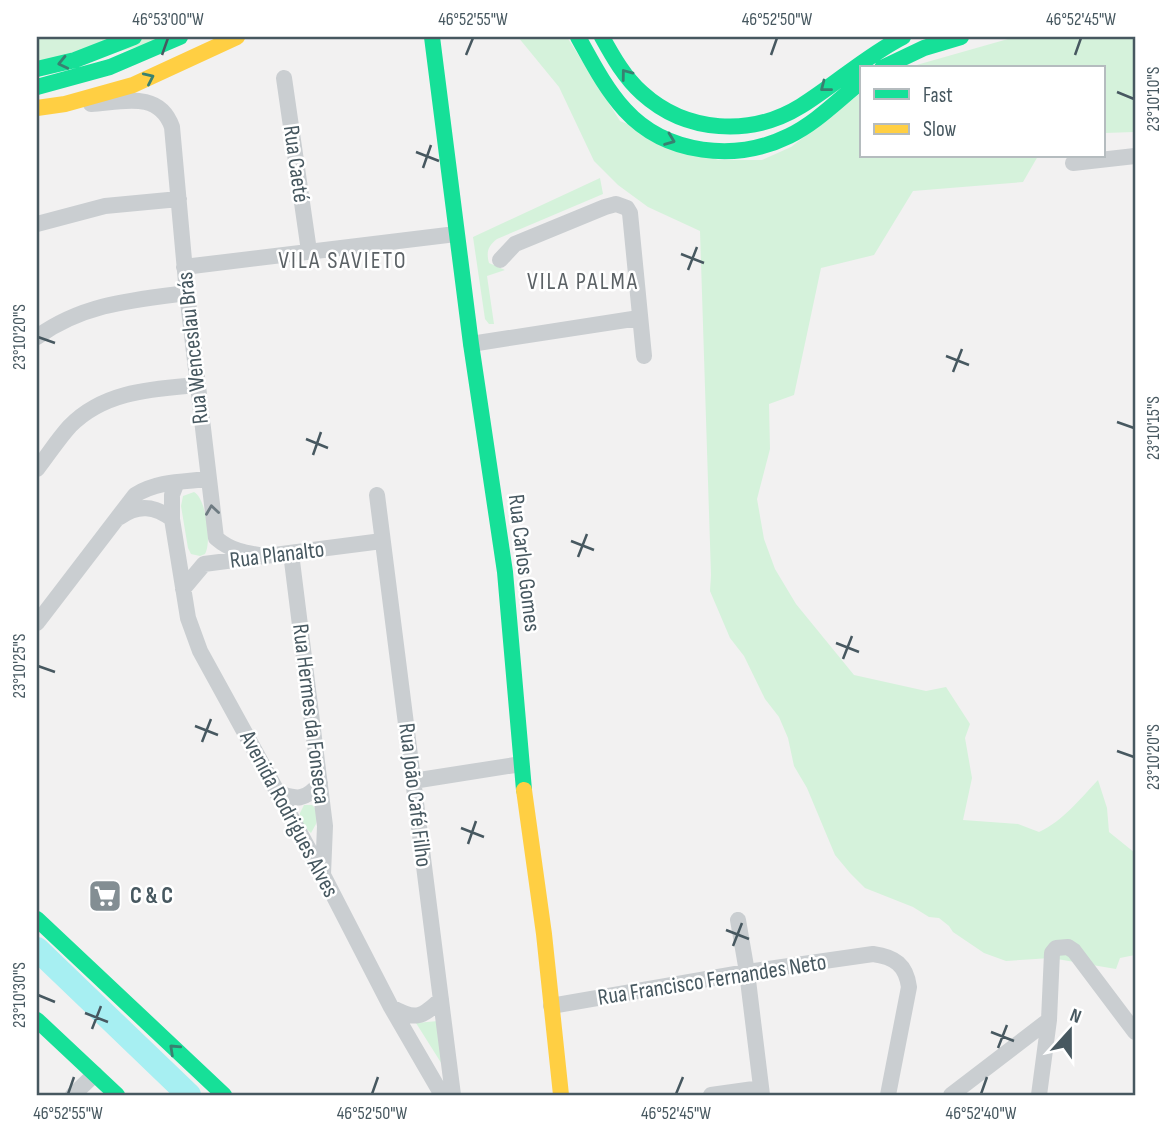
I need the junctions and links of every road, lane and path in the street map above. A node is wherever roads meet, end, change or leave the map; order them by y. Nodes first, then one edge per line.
1 (134, 37) edge
2 (180, 37) edge
3 (237, 37) edge
4 (432, 37) edge
5 (579, 37) edge
6 (602, 37) edge
7 (903, 37) edge
8 (961, 37) edge
9 (886, 66) edge
10 (37, 69) edge
11 (284, 78) dead end
12 (860, 83) edge
13 (37, 87) edge
14 (40, 108) edge
15 (1135, 156) edge
16 (1073, 163) dead end
17 (179, 199) junction
18 (37, 224) edge
19 (456, 234) junction
20 (309, 251) junction
21 (500, 260) dead end
22 (184, 267) junction
23 (187, 293) junction
24 (639, 318) junction
25 (37, 338) edge
26 (471, 344) junction
27 (644, 356) dead end
28 (197, 386) junction
29 (37, 469) edge
30 (208, 479) junction
31 (177, 482) junction
32 (377, 495) dead end
33 (118, 518) junction
34 (172, 519) junction
35 (216, 538) junction
36 (382, 541) junction
37 (291, 553) junction
38 (178, 554) junction
39 (265, 556) junction
40 (204, 564) junction
41 (183, 589) junction
42 (37, 624) edge
43 (521, 764) junction
44 (413, 781) junction
45 (320, 783) junction
46 (276, 792) junction
47 (323, 875) junction
48 (37, 919) edge
49 (738, 920) dead end
50 (747, 972) junction
51 (441, 999) junction
52 (551, 1006) junction
53 (391, 1007) junction
54 (37, 1020) edge
55 (1049, 1020) junction
56 (1135, 1031) edge
57 (94, 1074) junction
58 (761, 1092) edge
59 (73, 1095) edge
60 (117, 1095) edge
61 (224, 1095) edge
62 (442, 1095) edge
63 (453, 1095) edge
64 (561, 1095) edge
65 (711, 1095) edge
66 (888, 1095) edge
67 (951, 1095) edge
68 (1039, 1095) edge

1 -> 10 main road
2 - 13 main road
14 -> 3 main road
4 - 19 main road, Rua Carlos Gomes
5 -> 12 main road
7 -> 6 main road
8 - 9 main road
11 - 20 street, Rua Caeté
14 - 17 street, Rua Wenceslau Brás
15 - 16 street
17 - 18 street
17 - 22 street, Rua Wenceslau Brás
19 - 20 street
19 - 26 main road, Rua Carlos Gomes
20 - 22 street
21 - 24 street
22 - 23 street, Rua Wenceslau Brás
23 - 25 street
23 - 28 street, Rua Wenceslau Brás
24 - 26 street
24 - 27 street
26 - 43 main road, Rua Carlos Gomes
28 - 29 street
28 - 30 street, Rua Wenceslau Brás
30 - 31 street
35 -> 30 street, Rua Wenceslau Brás
31 - 33 street
31 - 34 street, Avenida Rodrigues Alves
32 - 36 street, Rua João Café Filho
33 - 34 street
33 - 42 street
34 - 38 street, Avenida Rodrigues Alves
35 - 39 street
35 - 40 street
36 - 37 street, Rua Planalto
36 - 44 street, Rua João Café Filho
37 - 39 street, Rua Planalto
37 - 45 street, Rua Hermes da Fonseca
38 - 40 street
38 - 41 street, Avenida Rodrigues Alves
39 - 40 street, Rua Planalto
40 - 41 street, Rua Planalto
41 - 46 street, Avenida Rodrigues Alves
43 - 44 street
43 - 52 main road, Rua Carlos Gomes
44 - 51 street, Rua João Café Filho
45 - 46 street
45 - 47 street, Rua Hermes da Fonseca
46 - 47 street, Avenida Rodrigues Alves
47 - 53 street, Avenida Rodrigues Alves
61 -> 48 main road
49 - 50 street
50 - 52 street, Rua Francisco Fernandes Neto
50 - 58 street
50 - 66 street, Rua Francisco Fernandes Neto
51 - 53 street
51 - 63 street, Rua João Café Filho
52 - 64 main road, Rua Carlos Gomes
53 - 62 street, Avenida Rodrigues Alves
54 - 57 main road
55 - 56 street
55 - 67 street
55 - 68 street
57 - 59 street
57 - 60 main road
58 - 65 street

